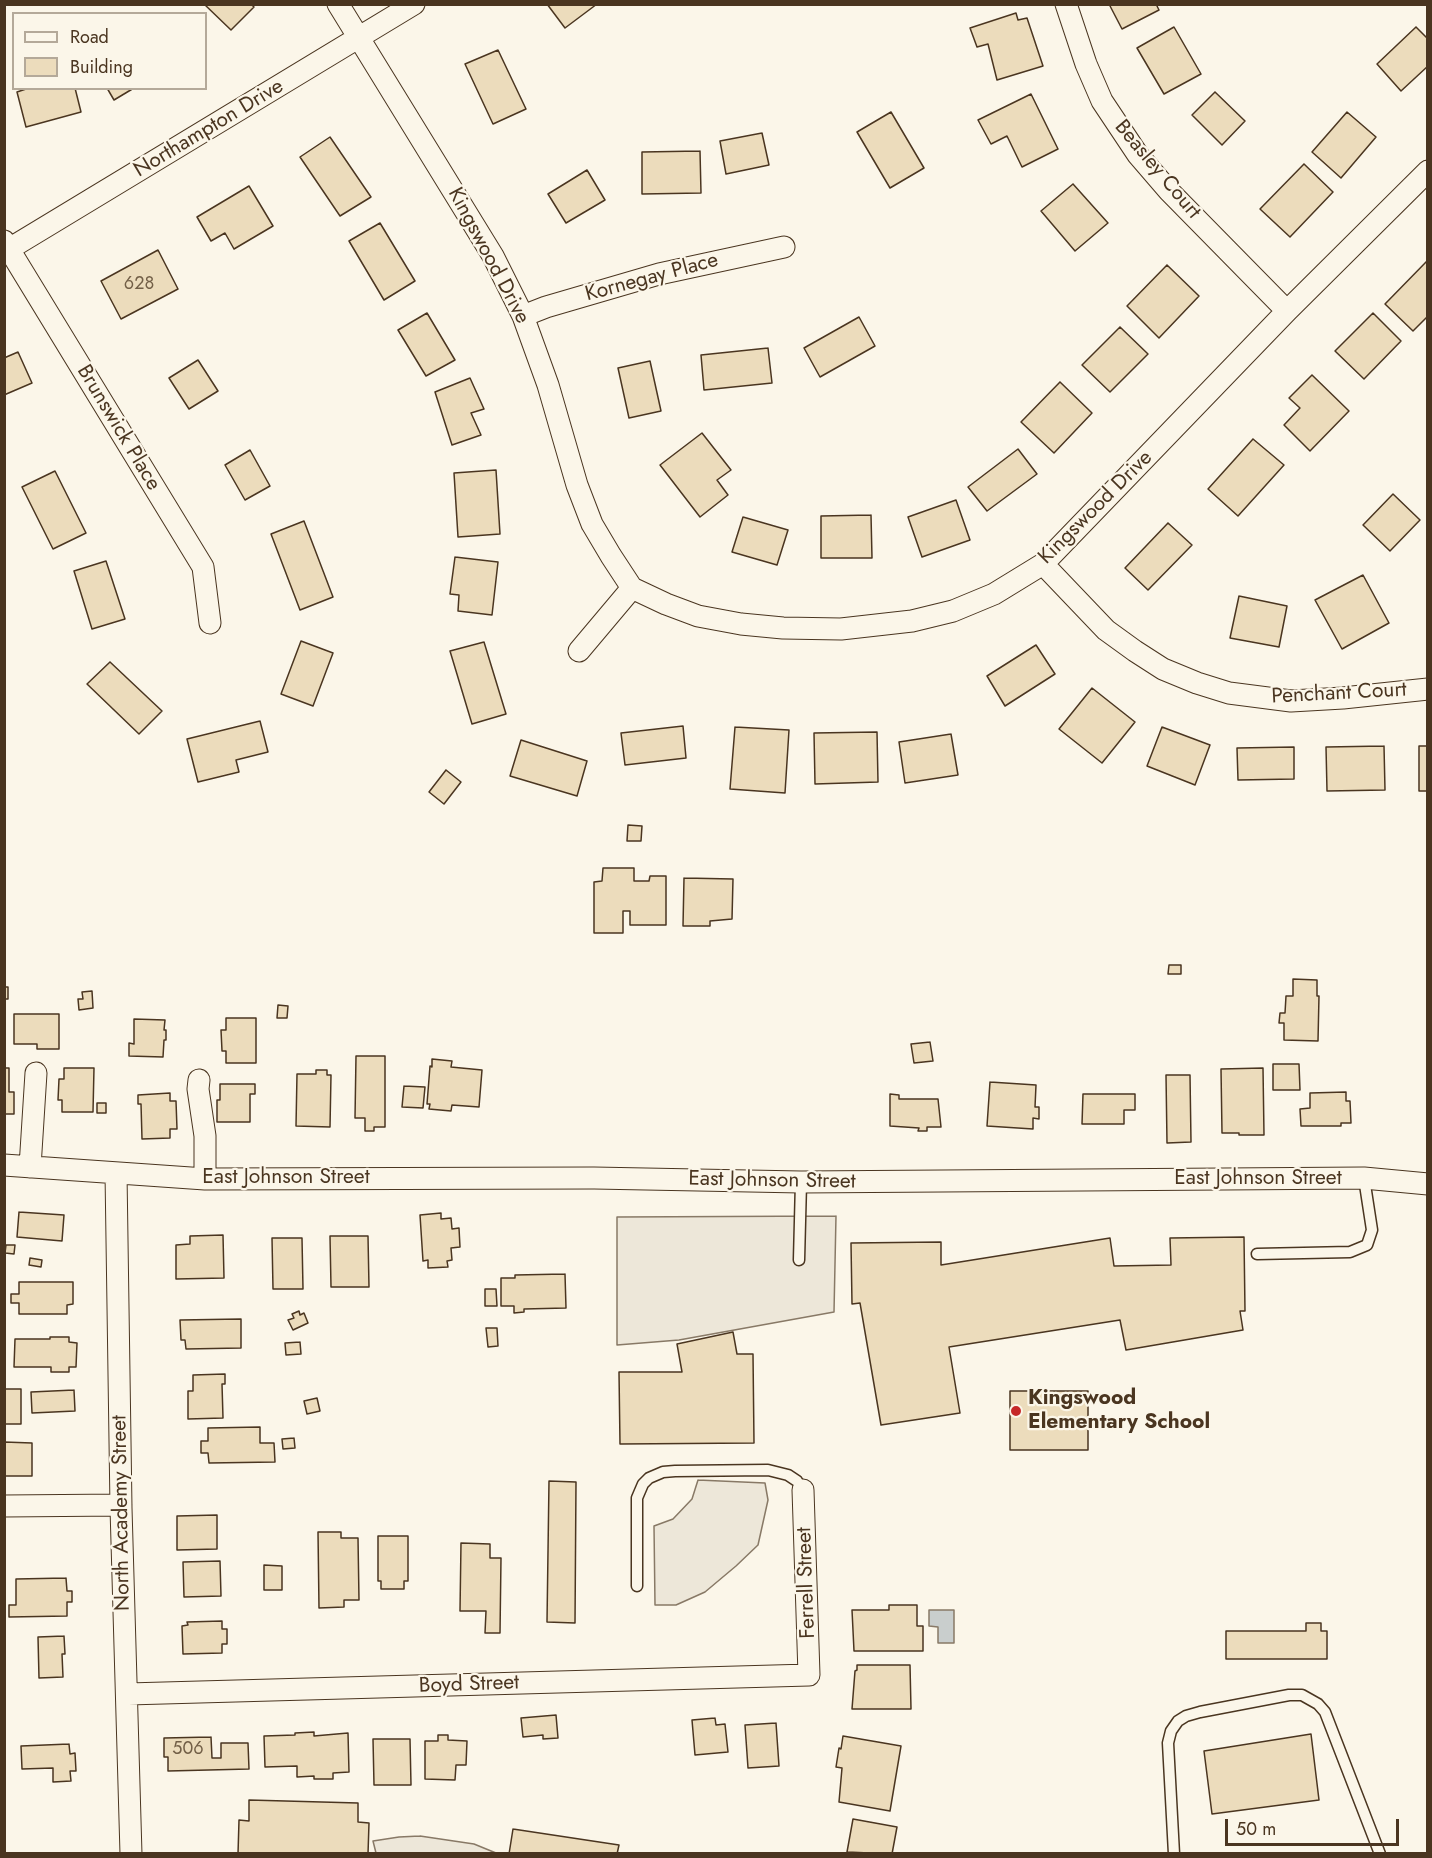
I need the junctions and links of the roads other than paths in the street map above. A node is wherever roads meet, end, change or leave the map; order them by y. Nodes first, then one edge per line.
1 (338, 4) edge
2 (414, 4) edge
3 (1066, 4) edge
4 (360, 38) junction
5 (1428, 171) edge
6 (783, 246) dead end
7 (6, 248) edge
8 (1287, 311) junction
9 (523, 316) junction
10 (1043, 564) junction
11 (632, 588) junction
12 (210, 623) dead end
13 (579, 651) dead end
14 (1428, 689) edge
15 (36, 1074) dead end
16 (199, 1080) dead end
17 (4, 1165) edge
18 (30, 1167) junction
19 (116, 1173) junction
20 (1364, 1178) junction
21 (205, 1179) junction
22 (801, 1182) junction
23 (1428, 1184) edge
24 (1257, 1254) dead end
25 (799, 1260) dead end
26 (803, 1490) joint
27 (121, 1505) junction
28 (4, 1506) edge
29 (637, 1586) dead end
30 (809, 1675) joint
31 (128, 1694) junction
32 (131, 1854) edge
33 (1174, 1854) edge
34 (1380, 1854) edge

1 - 4 street, Kingswood Drive
2 - 4 street, Northampton Drive
3 - 8 street, Beasley Court
4 - 7 street, Northampton Drive
4 - 9 street, Kingswood Drive
5 - 8 street, Kingswood Drive
6 - 9 street, Kornegay Place
7 - 12 street, Brunswick Place
8 - 10 street, Kingswood Drive
9 - 11 street, Kingswood Drive
10 - 11 street, Kingswood Drive
10 - 14 street, Penchant Court
11 - 13 street
15 - 18 street
16 - 21 street
17 - 18 street, East Johnson Street
18 - 19 street, East Johnson Street
19 - 21 street, East Johnson Street
19 - 27 street, North Academy Street
20 - 22 street, East Johnson Street
20 - 23 street, East Johnson Street
20 - 24 lane
21 - 22 street, East Johnson Street
22 - 25 lane
26 - 29 lane
26 - 30 street, Ferrell Street
27 - 28 street
27 - 31 street, North Academy Street
30 - 31 street, Boyd Street
31 - 32 street, North Academy Street
33 - 34 lane

